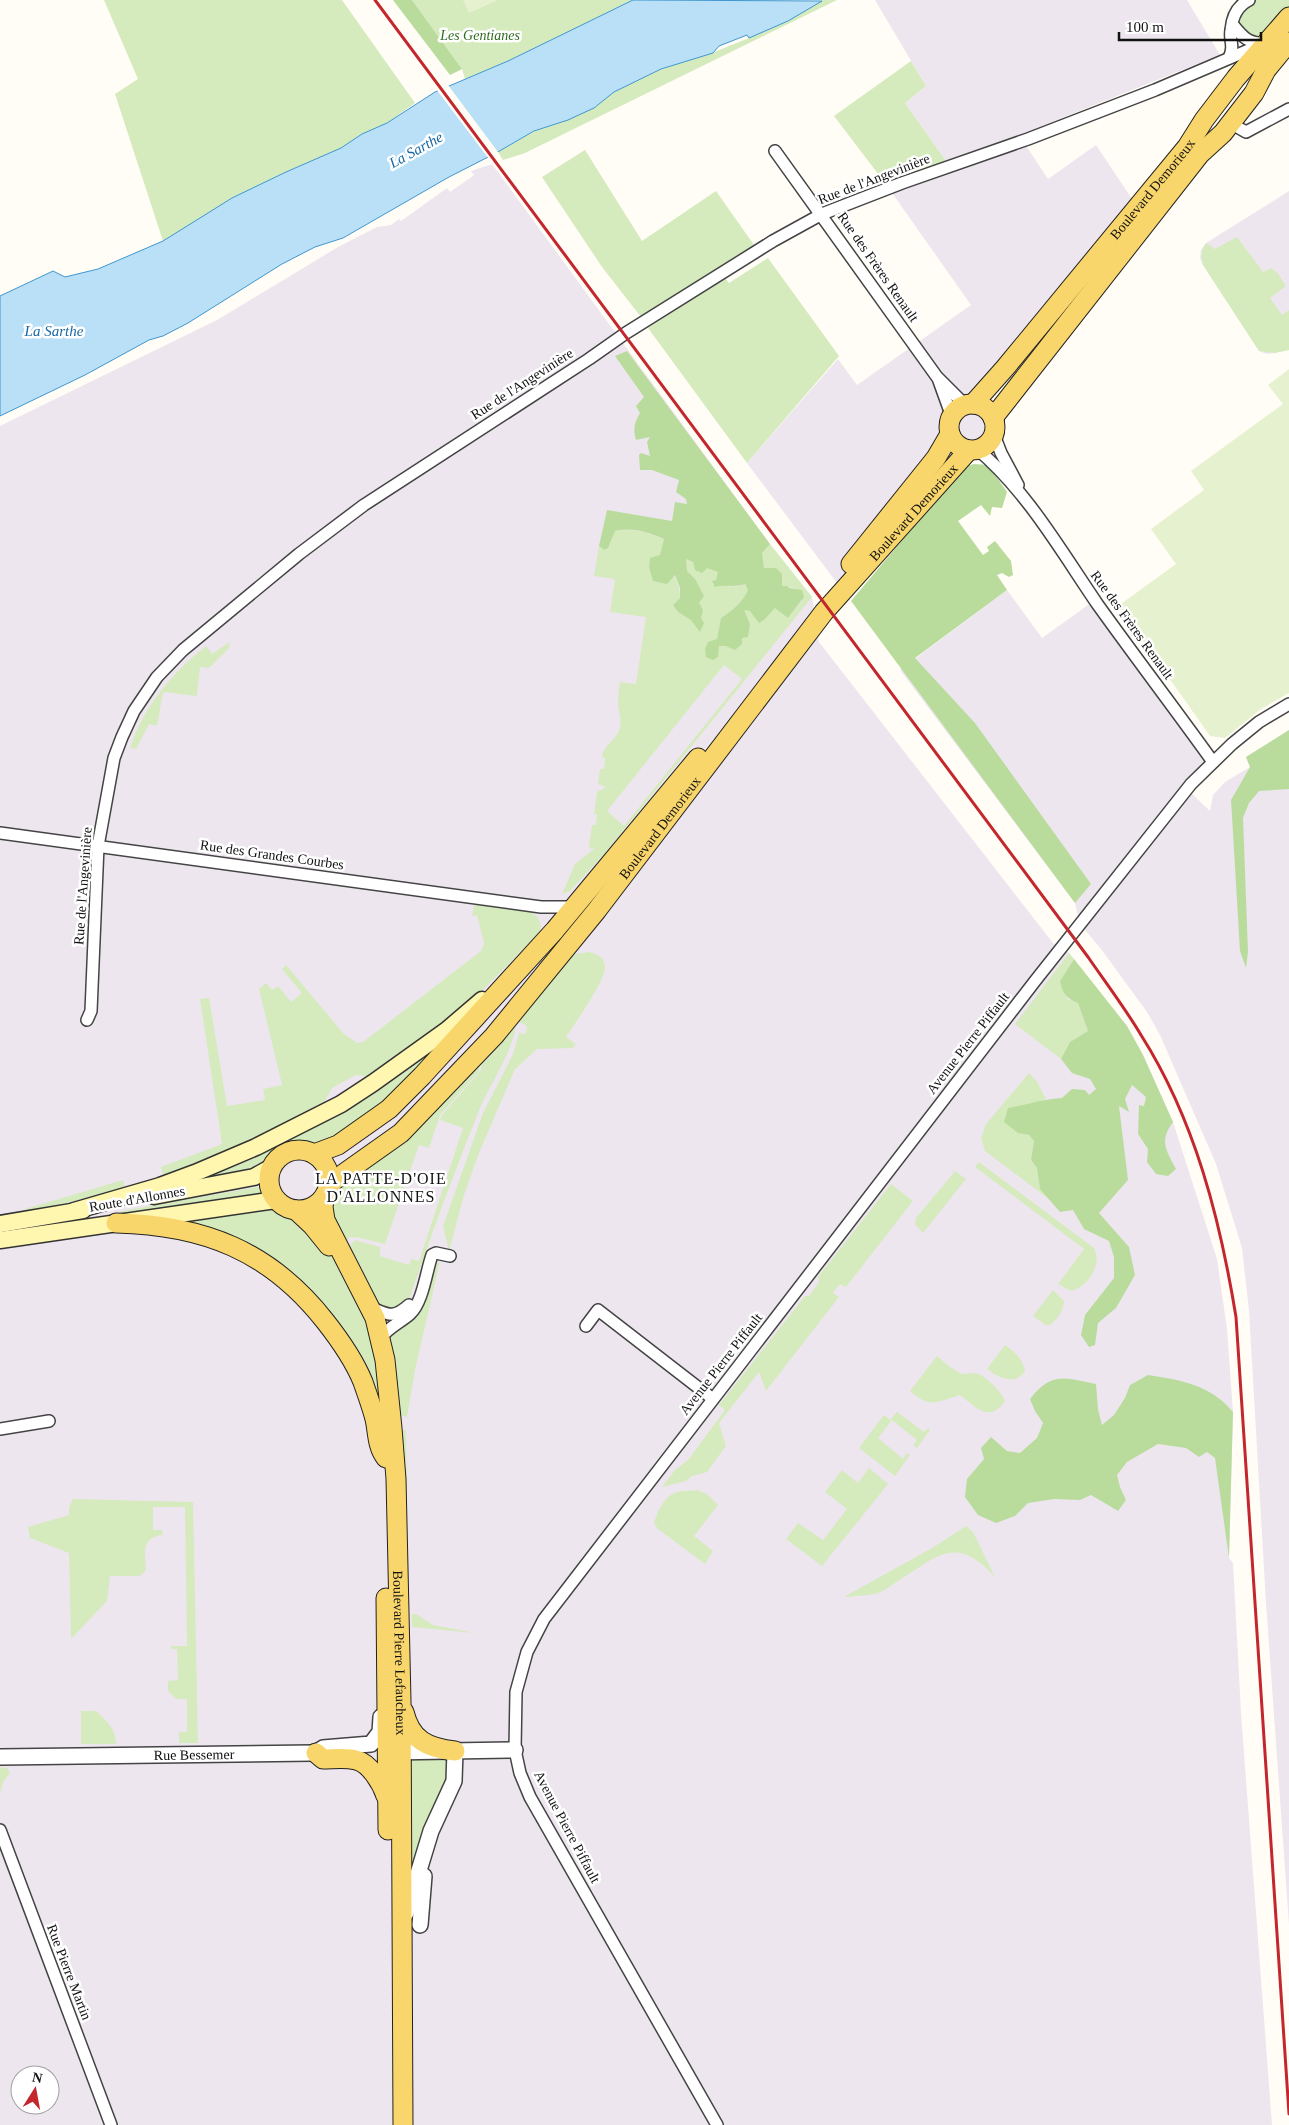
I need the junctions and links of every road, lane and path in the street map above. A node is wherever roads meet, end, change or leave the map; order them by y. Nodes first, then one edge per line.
1 (1249, 0) edge
2 (1289, 17) edge
3 (1233, 25) junction
4 (1289, 42) edge
5 (1263, 43) junction
6 (1229, 58) junction
7 (1289, 109) edge
8 (1240, 128) dead end
9 (775, 151) dead end
10 (822, 214) junction
11 (937, 378) junction
12 (960, 415) junction
13 (993, 426) junction
14 (973, 449) junction
15 (1028, 504) junction
16 (1289, 704) edge
17 (1213, 762) junction
18 (0, 833) edge
19 (98, 846) junction
20 (610, 867) junction
21 (569, 906) junction
22 (541, 907) junction
23 (555, 928) junction
24 (87, 1020) dead end
25 (314, 1154) junction
26 (272, 1167) junction
27 (327, 1190) junction
28 (276, 1200) junction
29 (296, 1210) junction
30 (74, 1211) junction
31 (116, 1223) junction
32 (0, 1224) edge
33 (0, 1240) edge
34 (450, 1256) dead end
35 (424, 1280) junction
36 (372, 1308) junction
37 (586, 1326) dead end
38 (380, 1339) junction
39 (713, 1399) junction
40 (49, 1420) dead end
41 (0, 1429) edge
42 (386, 1458) junction
43 (386, 1605) junction
44 (401, 1701) junction
45 (515, 1750) junction
46 (455, 1751) junction
47 (394, 1752) junction
48 (315, 1753) junction
49 (0, 1757) edge
50 (388, 1800) junction
51 (0, 1830) edge
52 (431, 1830) junction
53 (420, 1925) dead end
54 (401, 1931) junction
55 (111, 2125) edge
56 (391, 2125) edge
57 (403, 2125) edge
58 (717, 2125) edge

1 - 3 street
2 - 5 main road, Boulevard Demorieux
3 - 5 street
3 - 6 street
4 - 13 main road, Boulevard Demorieux
5 - 6 street, Rue de l'Angevinière
5 - 12 main road, Boulevard Demorieux
6 - 10 street, Rue de l'Angevinière
7 - 8 street
9 - 10 street, Rue des Frères Renault
10 - 11 street, Rue des Frères Renault
10 - 19 street, Rue de l'Angevinière
11 - 12 street, Rue des Frères Renault
11 - 12 street, Rue des Frères Renault
12 - 13 main road
12 - 14 main road
12 - 20 main road, Boulevard Demorieux
13 - 14 main road
13 - 15 street, Rue des Frères Renault
14 - 15 street, Rue des Frères Renault
14 - 27 main road, Boulevard Demorieux
15 - 17 street, Rue des Frères Renault
16 - 17 street, Avenue Pierre Piffault
17 - 39 street, Avenue Pierre Piffault
18 - 19 street, Rue des Grandes Courbes
19 - 22 street, Rue des Grandes Courbes
19 - 24 street, Rue de l'Angevinière
20 - 21 main road
20 - 23 main road, Boulevard Demorieux
21 - 22 street, Rue des Grandes Courbes
21 - 23 main road
22 - 23 street
23 - 25 main road, Boulevard Demorieux
23 - 30 main road
25 - 26 main road
25 - 27 main road
26 - 28 main road
26 - 30 main road, Route d'Allonnes
27 - 29 main road
27 - 36 main road, Boulevard Pierre Lefaucheux
28 - 29 main road
28 - 31 main road, Route d'Allonnes
29 - 42 main road, Boulevard Pierre Lefaucheux
30 - 32 main road, Route d'Allonnes
31 - 33 main road, Route d'Allonnes
31 - 42 main road
34 - 35 street
35 - 36 street
35 - 38 street
36 - 38 main road, Boulevard Pierre Lefaucheux
37 - 39 street
38 - 44 main road, Boulevard Pierre Lefaucheux
39 - 45 street, Avenue Pierre Piffault
40 - 41 street
42 - 43 main road, Boulevard Pierre Lefaucheux
43 - 47 main road, Boulevard Pierre Lefaucheux
43 - 48 street
44 - 46 main road
44 - 47 main road, Boulevard Pierre Lefaucheux
45 - 46 street, Rue Bessemer
45 - 58 street, Avenue Pierre Piffault
46 - 47 street, Rue Bessemer
46 - 52 street
47 - 48 street, Rue Bessemer
47 - 50 main road, Boulevard Pierre Lefaucheux
47 - 54 main road, Boulevard Pierre Lefaucheux
48 - 49 street, Rue Bessemer
48 - 50 main road
50 - 56 main road, Boulevard Pierre Lefaucheux
51 - 55 street, Rue Pierre Martin
52 - 53 street
52 - 54 street
54 - 57 main road, Boulevard Pierre Lefaucheux

